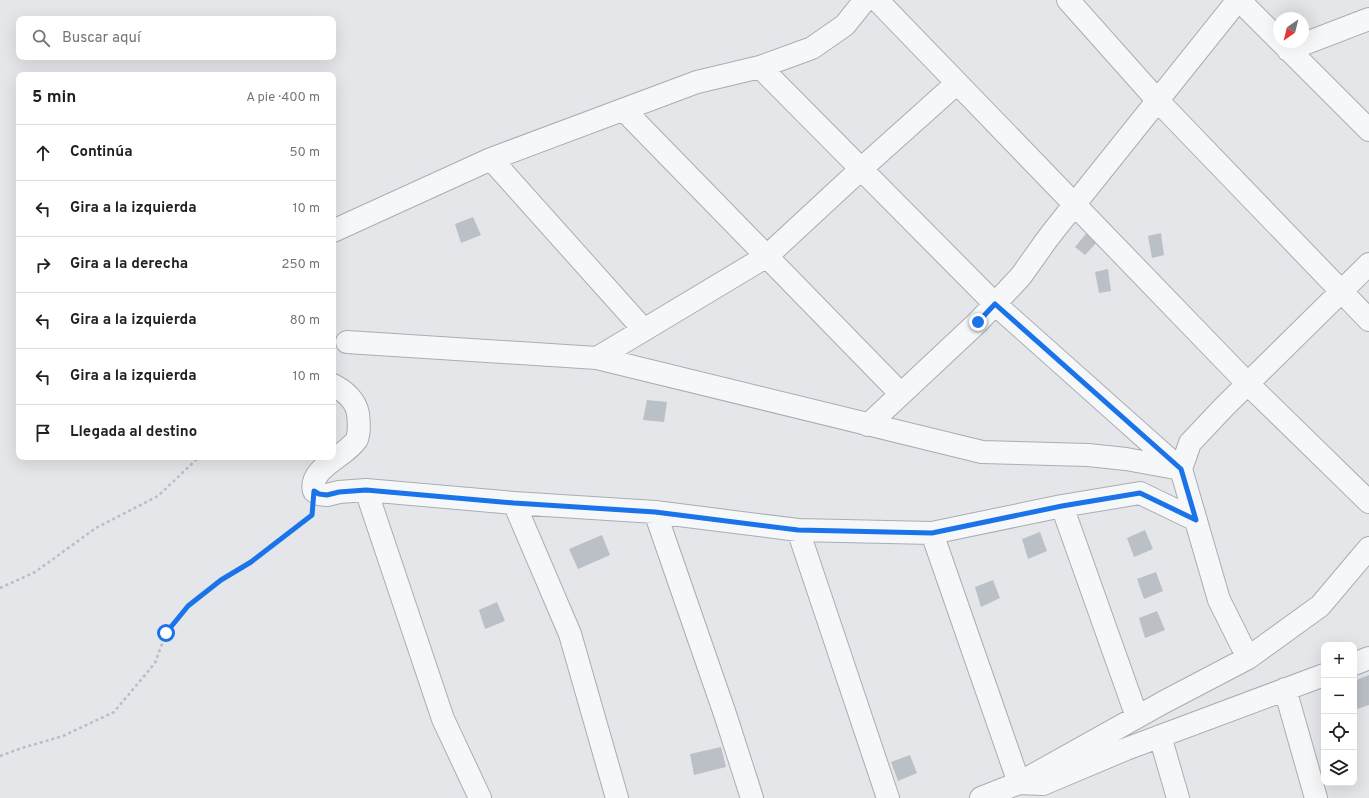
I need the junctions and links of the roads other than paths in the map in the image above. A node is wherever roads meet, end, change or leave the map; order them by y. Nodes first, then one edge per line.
1 (865, 0) edge
2 (877, 0) edge
3 (1068, 0) edge
4 (1238, 0) edge
5 (1369, 19) edge
6 (1273, 34) edge
7 (1309, 36) edge
8 (1287, 48) edge
9 (760, 67) junction
10 (957, 83) junction
11 (1158, 100) junction
12 (624, 110) junction
13 (1369, 130) edge
14 (492, 159) junction
15 (861, 169) junction
16 (1074, 205) junction
17 (336, 230) edge
18 (767, 256) junction
19 (1369, 264) edge
20 (1342, 291) junction
21 (995, 304) junction
22 (1369, 320) edge
23 (644, 330) junction
24 (346, 342) dead end
25 (597, 358) junction
26 (1248, 384) junction
27 (336, 386) edge
28 (901, 394) junction
29 (868, 424) junction
30 (336, 458) edge
31 (334, 460) edge
32 (1181, 469) junction
33 (366, 490) junction
34 (1369, 502) edge
35 (514, 503) junction
36 (1062, 506) junction
37 (655, 512) junction
38 (1196, 520) junction
39 (798, 530) junction
40 (932, 533) junction
41 (1369, 548) edge
42 (1248, 658) junction
43 (1369, 658) edge
44 (1357, 663) edge
45 (1321, 676) edge
46 (1284, 689) junction
47 (1137, 717) junction
48 (1160, 736) junction
49 (1019, 783) junction
50 (1046, 791) edge
51 (480, 798) edge
52 (617, 798) edge
53 (752, 798) edge
54 (888, 798) edge
55 (981, 798) edge
56 (1178, 798) edge
57 (1316, 798) edge

1 - 9 street
2 - 10 street
3 - 11 street
4 - 6 street
4 - 11 street
5 - 7 street
8 - 13 street
9 - 12 street
9 - 15 street
10 - 15 street
10 - 16 street
11 - 16 street
11 - 20 street
12 - 14 street
12 - 18 street
14 - 17 street
14 - 23 street
15 - 18 street
15 - 21 street
16 - 21 street
16 - 26 street
18 - 23 street
18 - 28 street
19 - 20 street
20 - 22 street
20 - 26 street
21 - 28 street
21 - 32 street
23 - 25 street
24 - 25 street
25 - 29 street
26 - 32 street
26 - 34 street
27 - 30 street
28 - 29 street
29 - 32 street
31 - 33 street
32 - 38 street
33 - 35 street
33 - 51 street
35 - 37 street
35 - 52 street
36 - 38 street
36 - 40 street
36 - 47 street
37 - 39 street
37 - 53 street
38 - 42 street
39 - 40 street
39 - 54 street
40 - 49 street
41 - 42 street
42 - 47 street
43 - 44 street
45 - 46 street
46 - 48 street
46 - 57 street
47 - 49 street
48 - 50 street
48 - 56 street
49 - 50 street
49 - 55 street

